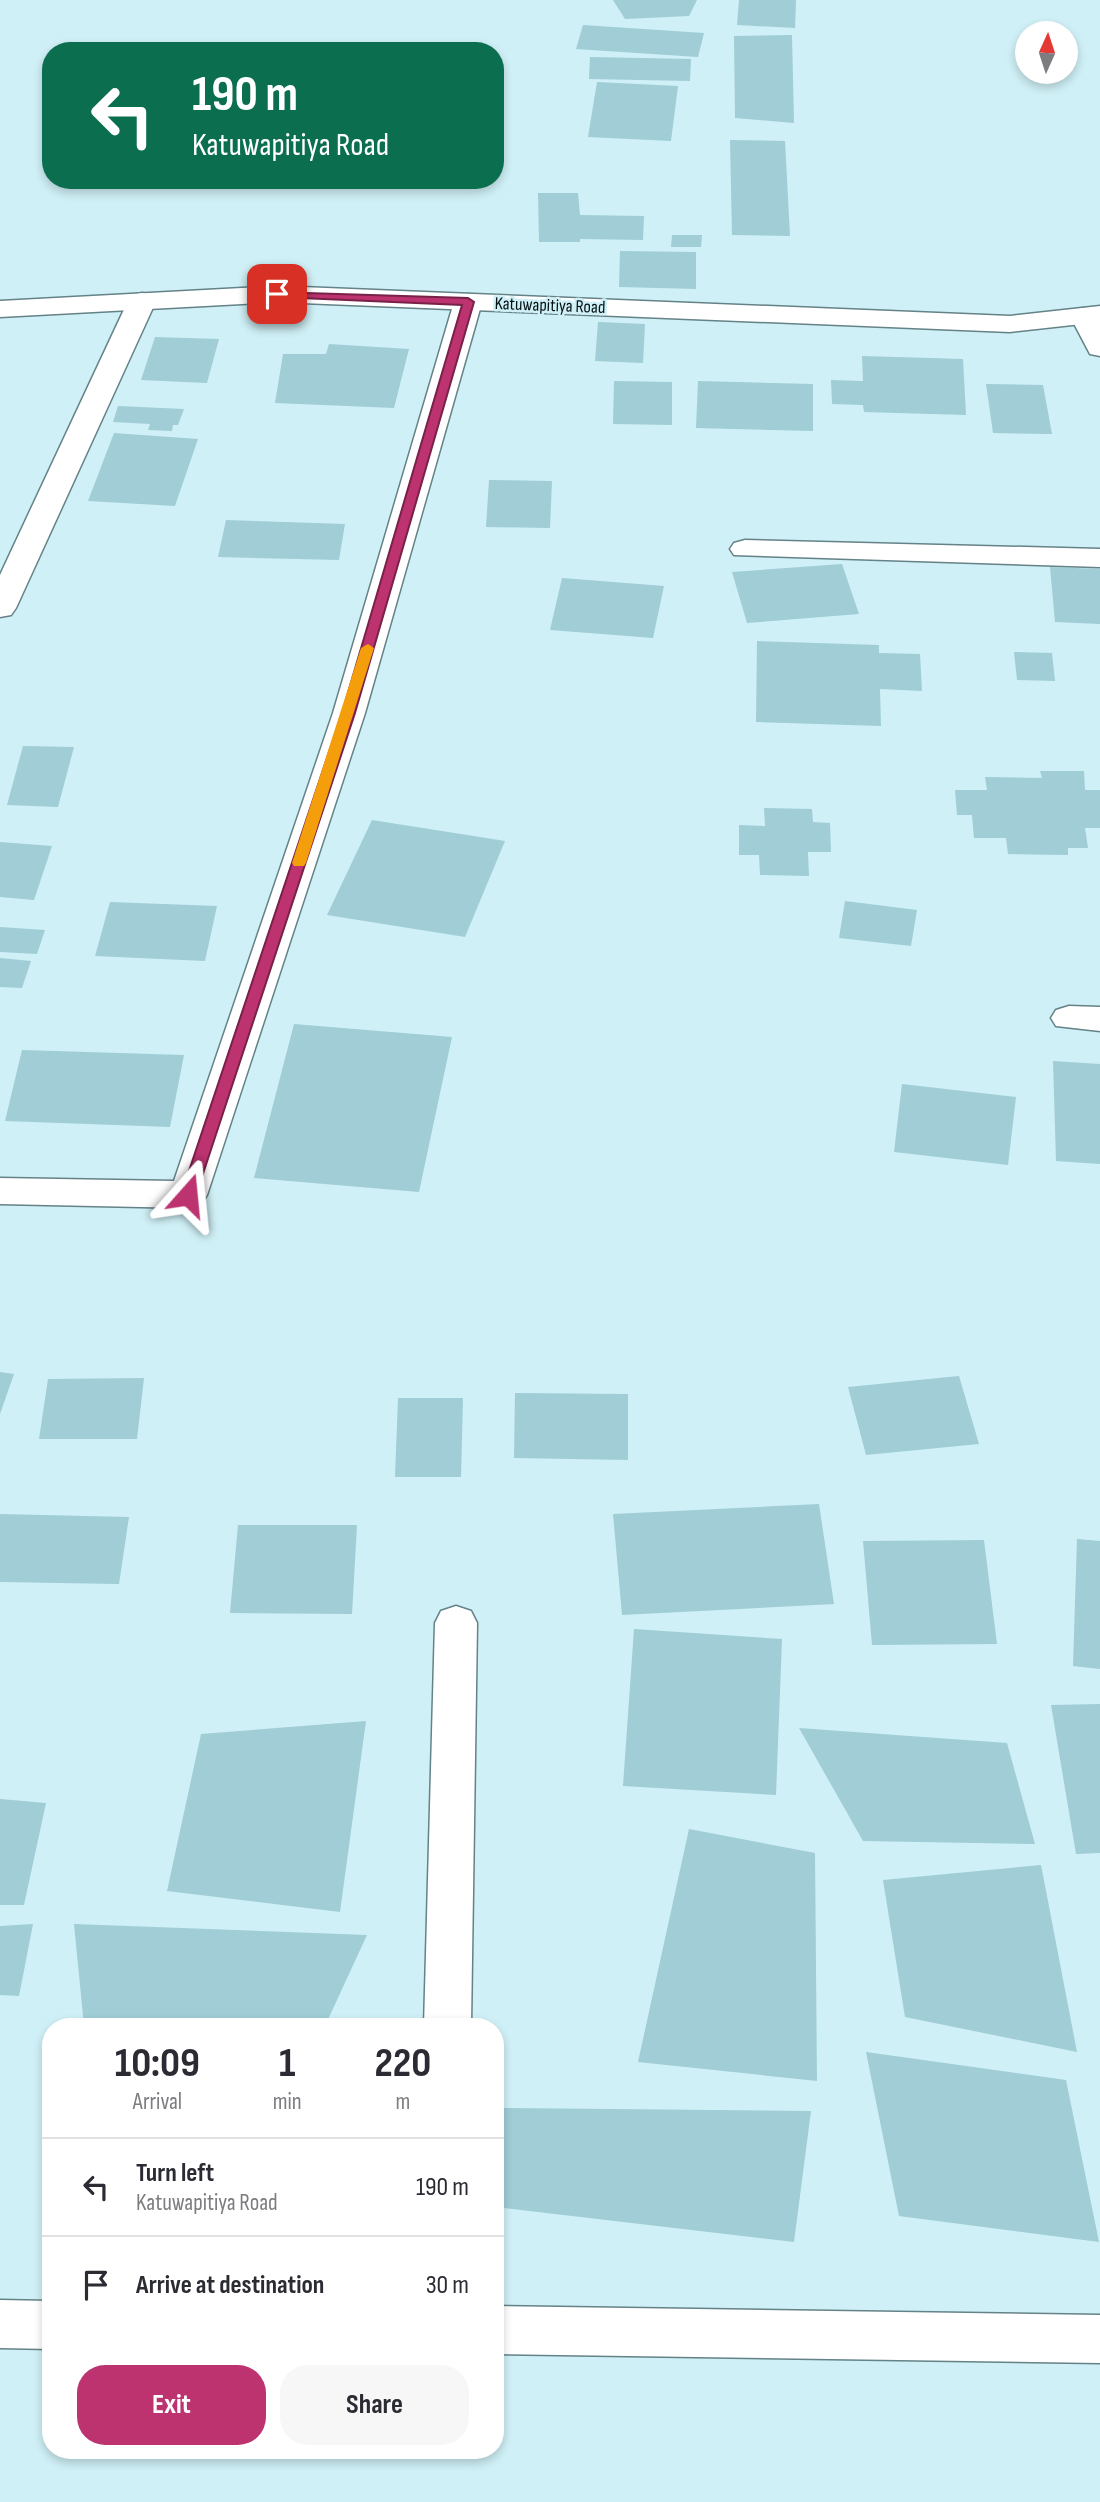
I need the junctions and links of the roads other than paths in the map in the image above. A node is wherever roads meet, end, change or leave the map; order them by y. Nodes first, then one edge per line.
1 (142, 301) junction
2 (468, 302) junction
3 (0, 309) edge
4 (1092, 315) edge
5 (1100, 348) edge
6 (744, 549) dead end
7 (1100, 558) edge
8 (0, 608) edge
9 (0, 1191) edge
10 (456, 1623) dead end
11 (447, 2018) edge
12 (0, 2324) edge
13 (42, 2325) edge
14 (504, 2330) edge
15 (1100, 2339) edge

1 - 2 street, Katuwapitiya Road
1 - 3 street, Katuwapitiya Road
1 - 8 street
2 - 4 street, Katuwapitiya Road
2 - 9 street
4 - 5 street
6 - 7 street
10 - 11 street
12 - 13 street
14 - 15 street

